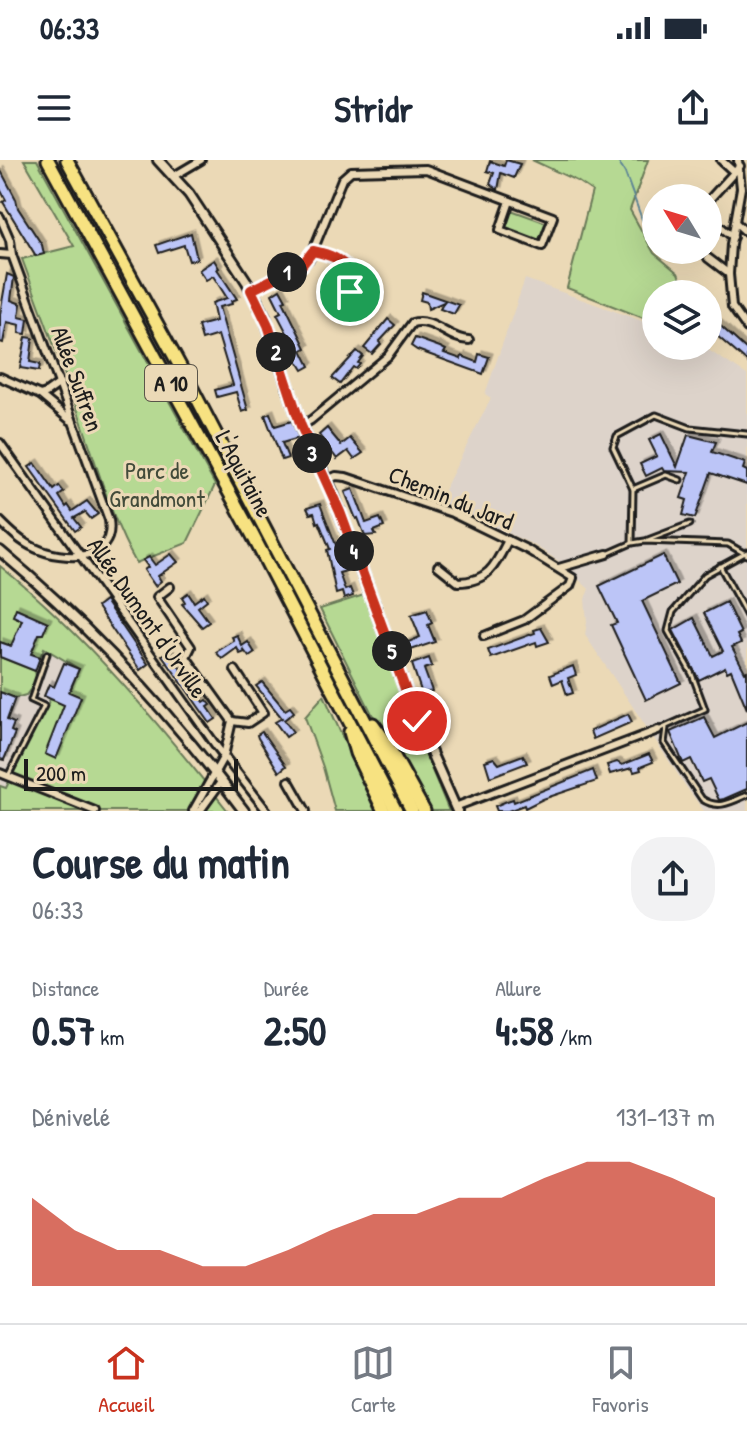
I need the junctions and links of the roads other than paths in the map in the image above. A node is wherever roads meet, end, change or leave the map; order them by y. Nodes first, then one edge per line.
1 (48, 160) edge
2 (67, 160) edge
3 (158, 160) edge
4 (201, 160) edge
5 (721, 160) edge
6 (739, 163) edge
7 (734, 172) junction
8 (174, 176) junction
9 (722, 185) edge
10 (510, 201) junction
11 (0, 217) edge
12 (736, 223) junction
13 (722, 228) edge
14 (747, 233) edge
15 (733, 237) junction
16 (313, 251) junction
17 (0, 254) edge
18 (12, 255) junction
19 (716, 264) edge
20 (352, 273) dead end
21 (729, 274) junction
22 (251, 290) junction
23 (747, 314) edge
24 (741, 320) junction
25 (747, 328) edge
26 (469, 340) dead end
27 (0, 377) edge
28 (60, 383) junction
29 (40, 395) junction
30 (72, 422) junction
31 (301, 426) junction
32 (747, 434) edge
33 (0, 443) edge
34 (680, 480) dead end
35 (326, 481) junction
36 (633, 489) junction
37 (0, 521) edge
38 (690, 524) dead end
39 (508, 540) junction
40 (645, 541) junction
41 (632, 543) junction
42 (0, 551) edge
43 (746, 553) edge
44 (607, 554) joint
45 (80, 555) junction
46 (438, 566) dead end
47 (720, 566) junction
48 (559, 568) junction
49 (170, 587) dead end
50 (747, 616) edge
51 (484, 636) dead end
52 (47, 654) dead end
53 (235, 670) dead end
54 (353, 698) junction
55 (342, 705) junction
56 (232, 721) junction
57 (666, 726) junction
58 (658, 730) joint
59 (217, 747) junction
60 (224, 756) junction
61 (204, 759) junction
62 (214, 772) junction
63 (4, 774) edge
64 (289, 781) dead end
65 (221, 782) junction
66 (747, 795) edge
67 (456, 809) edge
68 (95, 811) edge
69 (193, 811) edge
70 (200, 811) edge
71 (244, 811) edge
72 (267, 811) edge
73 (306, 811) edge
74 (384, 811) edge
75 (396, 811) edge
76 (412, 811) edge
77 (424, 811) edge

1 - 55 highway, L'Aquitaine / A 10
2 - 54 highway, L'Aquitaine / A 10
3 - 8 street
4 - 8 street
5 - 7 street
6 - 7 street
6 - 12 street
7 - 9 street
8 - 22 street
10 - 10 street
10 - 16 street
11 - 18 street, Allée Suffren
12 - 14 street
12 - 15 street
13 - 15 street
15 - 21 street
16 - 20 street
16 - 22 street
17 - 18 street
18 - 28 street, Allée Suffren
19 - 21 street
21 - 24 street
22 - 31 street
23 - 24 street
24 - 25 street
26 - 31 street
27 - 29 street
28 - 29 street
28 - 30 street, Allée Suffren
29 - 30 street
30 - 45 street, Allée Suffren
31 - 35 street
32 - 36 lane
33 - 45 street, Allée Dumont d'Urville
34 - 36 lane
35 - 39 street, Chemin du Jard
35 - 67 street
36 - 41 lane
37 - 45 street
38 - 40 lane
39 - 46 street
39 - 48 street, Chemin du Jard
40 - 41 lane
40 - 43 lane
41 - 44 lane
42 - 61 street
43 - 47 lane
44 - 48 street
45 - 59 street, Allée Dumont d'Urville
47 - 50 lane
47 - 57 lane
48 - 51 street
49 - 56 street
52 - 63 lane
53 - 56 street
54 - 76 highway, L'Aquitaine / A 10
54 - 77 highway
55 - 74 highway
55 - 75 highway, L'Aquitaine / A 10
56 - 60 street
57 - 58 lane
57 - 66 lane
58 - 67 street
59 - 60 street, Allée Dumont d'Urville
59 - 61 street
60 - 62 street
60 - 72 street, Allée Dumont d'Urville
61 - 62 street
62 - 65 street
62 - 69 street
63 - 68 street
64 - 73 street
65 - 70 street
65 - 71 street

